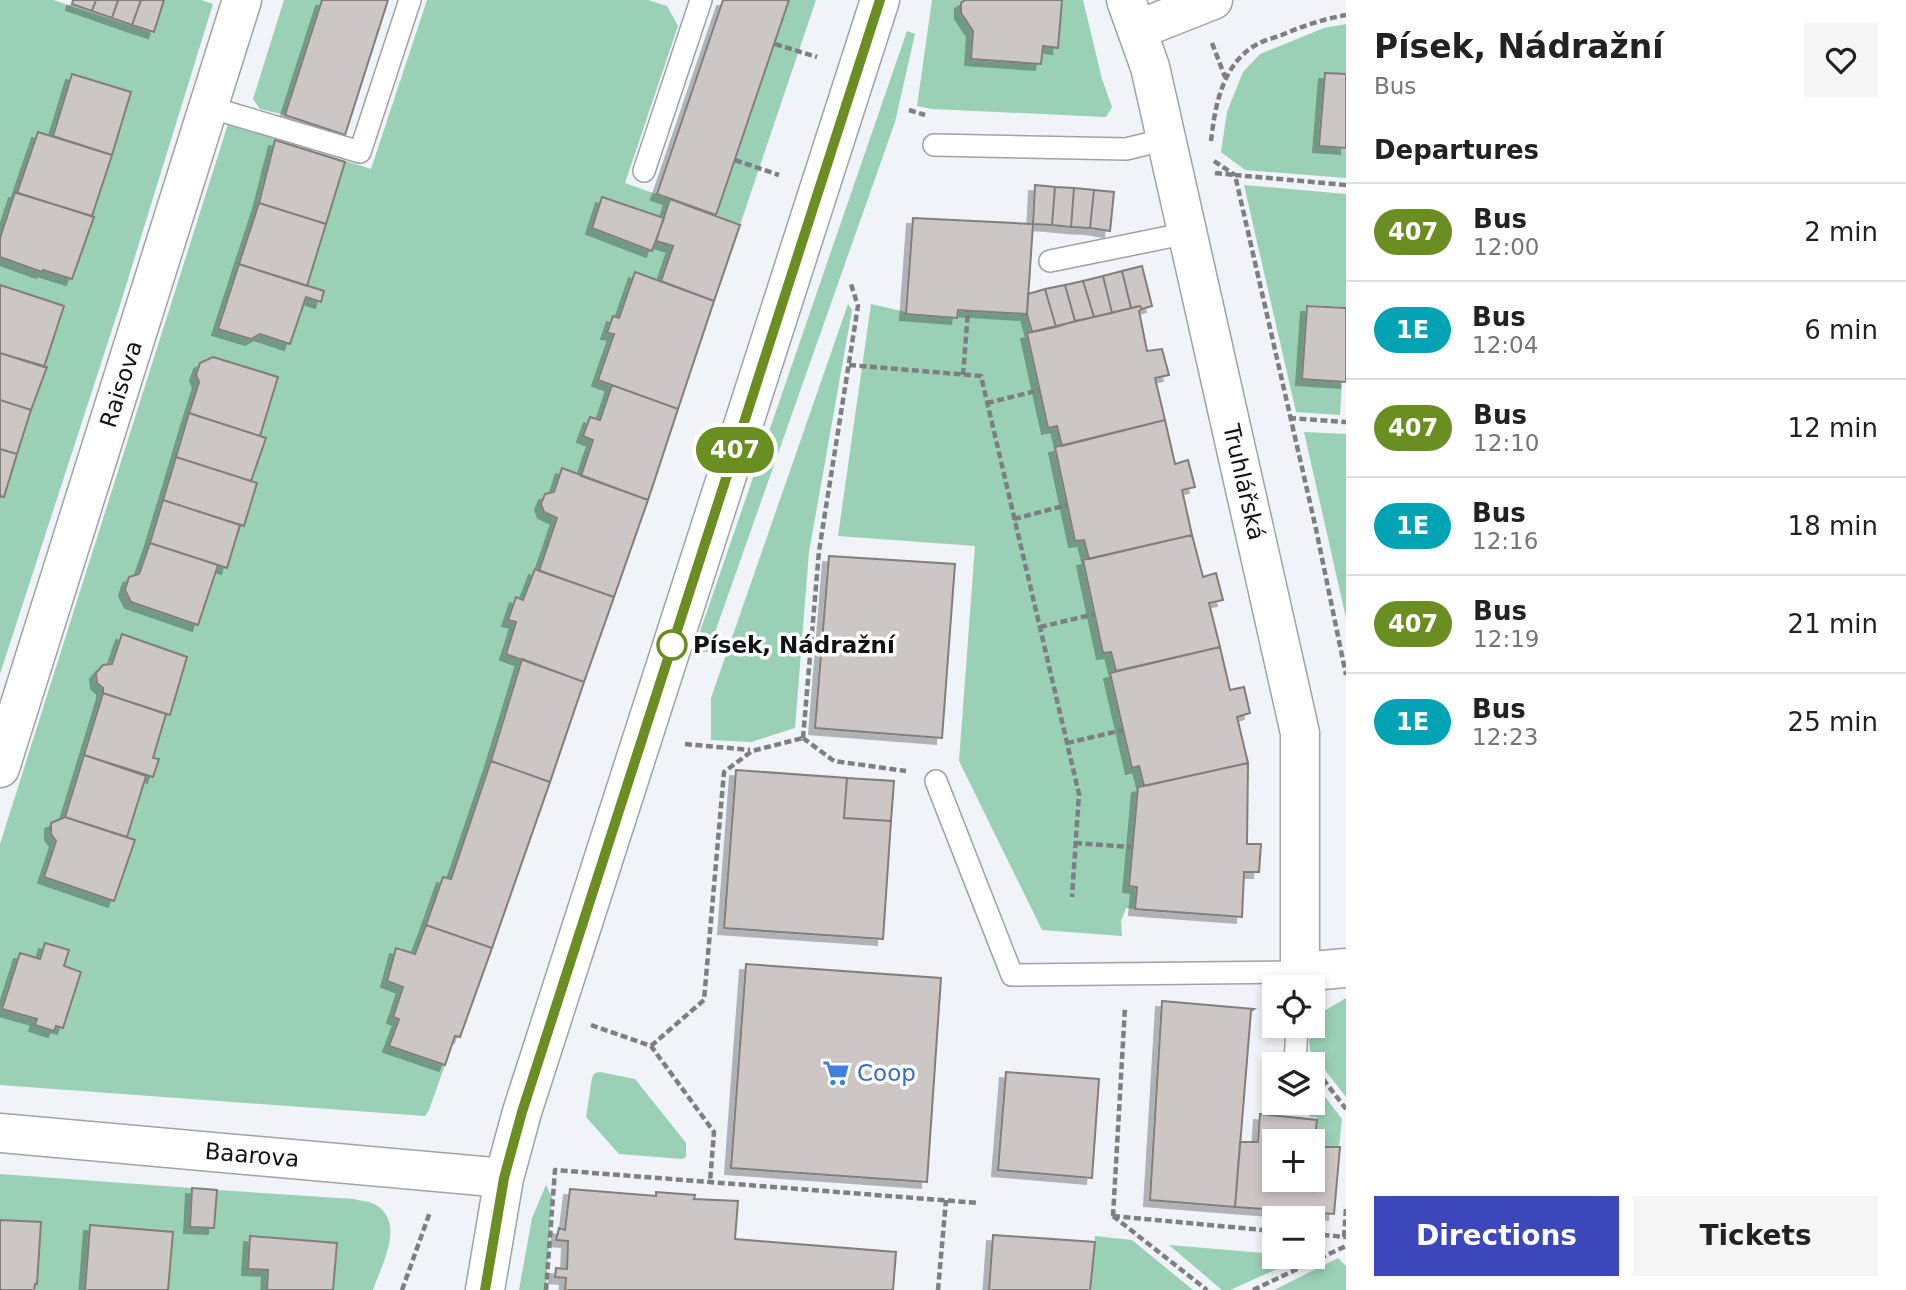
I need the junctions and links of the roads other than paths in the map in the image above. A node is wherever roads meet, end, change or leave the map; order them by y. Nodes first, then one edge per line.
1 (242, 0) edge
2 (410, 0) edge
3 (701, 0) edge
4 (880, 0) edge
5 (1213, 0) edge
6 (1131, 15) edge
7 (209, 107) junction
8 (1167, 139) junction
9 (934, 145) dead end
10 (644, 171) dead end
11 (1188, 233) junction
12 (1049, 261) dead end
13 (0, 768) edge
14 (936, 781) road end
15 (1346, 968) edge
16 (1300, 975) edge
17 (1317, 975) edge
18 (1262, 978) edge
19 (0, 1133) edge
20 (504, 1178) junction
21 (485, 1290) edge

1 - 7 street, Raisova
2 - 7 lane
3 - 10 lane
4 - 20 street
5 - 6 street
6 - 8 street, Truhlářská
7 - 13 street, Raisova
8 - 9 lane
8 - 11 street, Truhlářská
11 - 12 lane
11 - 16 street, Truhlářská
14 - 18 lane
15 - 17 street
19 - 20 street, Baarova
20 - 21 street

